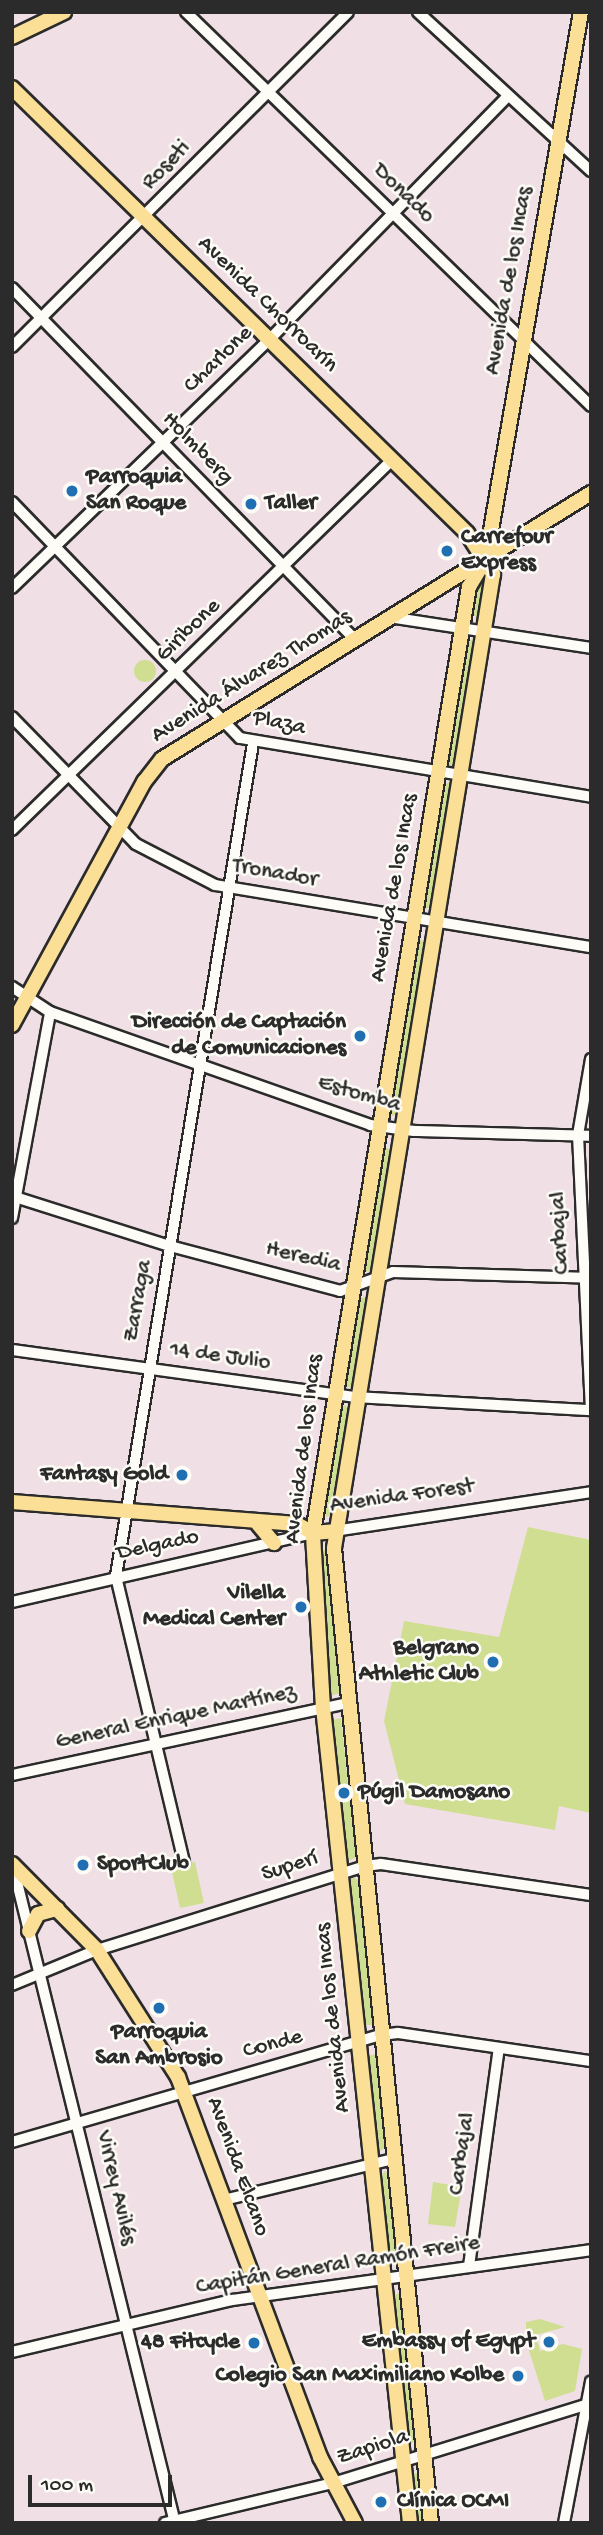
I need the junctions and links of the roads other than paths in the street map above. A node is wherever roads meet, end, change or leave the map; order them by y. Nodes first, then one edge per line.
1 (64, 12) edge
2 (186, 12) edge
3 (348, 12) edge
4 (418, 12) edge
5 (581, 12) edge
6 (12, 37) edge
7 (269, 93) junction
8 (14, 95) edge
9 (508, 96) junction
10 (558, 141) junction
11 (591, 171) edge
12 (395, 214) junction
13 (145, 218) junction
14 (12, 288) edge
15 (42, 319) junction
16 (270, 339) junction
17 (522, 340) junction
18 (12, 346) edge
19 (591, 406) edge
20 (163, 444) junction
21 (393, 459) junction
22 (591, 494) edge
23 (12, 502) edge
24 (56, 547) junction
25 (486, 559) junction
26 (283, 569) junction
27 (12, 588) edge
28 (389, 617) junction
29 (463, 629) junction
30 (484, 632) junction
31 (354, 639) junction
32 (591, 648) edge
33 (177, 672) junction
34 (12, 717) edge
35 (220, 720) junction
36 (253, 743) junction
37 (439, 773) junction
38 (460, 776) junction
39 (70, 777) junction
40 (591, 797) edge
41 (120, 829) junction
42 (12, 830) edge
43 (229, 890) junction
44 (412, 918) junction
45 (436, 922) junction
46 (591, 947) edge
47 (12, 987) edge
48 (27, 999) junction
49 (50, 1012) junction
50 (12, 1025) edge
51 (591, 1059) edge
52 (201, 1066) junction
53 (379, 1127) junction
54 (403, 1130) junction
55 (578, 1135) junction
56 (591, 1136) edge
57 (14, 1197) edge
58 (12, 1218) edge
59 (170, 1246) junction
60 (377, 1278) junction
61 (588, 1278) edge
62 (350, 1288) junction
63 (12, 1350) edge
64 (148, 1368) junction
65 (333, 1394) junction
66 (355, 1397) junction
67 (591, 1408) edge
68 (591, 1492) edge
69 (12, 1502) edge
70 (126, 1511) junction
71 (258, 1524) junction
72 (334, 1531) junction
73 (313, 1533) junction
74 (274, 1543) junction
75 (116, 1576) junction
76 (12, 1602) edge
77 (349, 1703) junction
78 (323, 1708) junction
79 (158, 1742) junction
80 (12, 1775) edge
81 (184, 1862) dead end
82 (12, 1864) edge
83 (365, 1866) junction
84 (342, 1873) junction
85 (591, 1895) edge
86 (57, 1909) junction
87 (29, 1931) junction
88 (97, 1950) junction
89 (40, 1973) junction
90 (12, 1985) edge
91 (381, 2035) junction
92 (359, 2044) junction
93 (499, 2048) junction
94 (591, 2061) edge
95 (185, 2091) junction
96 (79, 2123) junction
97 (12, 2142) edge
98 (393, 2160) junction
99 (371, 2164) junction
100 (224, 2200) junction
101 (591, 2249) edge
102 (469, 2266) junction
103 (406, 2275) junction
104 (384, 2278) junction
105 (260, 2295) junction
106 (125, 2326) junction
107 (12, 2352) edge
108 (591, 2382) edge
109 (589, 2403) edge
110 (424, 2454) junction
111 (403, 2460) junction
112 (333, 2483) junction
113 (171, 2522) edge
114 (355, 2523) edge
115 (410, 2523) edge
116 (430, 2523) edge
117 (564, 2523) edge

1 - 6 main road
2 - 7 street, Donado
3 - 7 street, Roseti
4 - 9 street
5 - 10 main road, Avenida de los Incas
7 - 12 street, Donado
7 - 13 street, Roseti
8 - 13 main road, Avenida Chorroarín
9 - 10 street
9 - 12 street, Charlone
10 - 11 street
10 - 17 main road, Avenida de los Incas
12 - 16 street, Charlone
12 - 17 street, Donado
13 - 15 street, Roseti
13 - 16 main road, Avenida Chorroarín
14 - 15 street, Holmberg
15 - 18 street, Roseti
15 - 20 street, Holmberg
16 - 20 street, Charlone
16 - 21 main road, Avenida Chorroarín
17 - 19 street, Donado
17 - 25 main road, Avenida de los Incas
20 - 24 street, Charlone
20 - 26 street, Holmberg
21 - 25 main road, Avenida Chorroarín
21 - 26 street, Giribone
22 - 25 main road, Avenida Álvarez Thomas
23 - 24 street, Plaza
24 - 27 street, Charlone
24 - 33 street, Plaza
25 - 28 main road, Avenida Álvarez Thomas
25 - 29 main road, Avenida de los Incas
25 - 30 main road, Avenida de los Incas
26 - 31 street, Holmberg
26 - 33 street, Giribone
28 - 29 street
28 - 31 main road, Avenida Álvarez Thomas
29 - 30 street
29 - 37 main road, Avenida de los Incas
30 - 32 street
30 - 38 main road, Avenida de los Incas
31 - 35 main road, Avenida Álvarez Thomas
33 - 35 street, Plaza
33 - 39 street, Giribone
34 - 39 street, Tronador
35 - 36 street, Plaza
35 - 41 main road, Avenida Álvarez Thomas
36 - 37 street, Plaza
36 - 43 street, Zarraga
37 - 38 street, Plaza
37 - 44 main road, Avenida de los Incas
38 - 40 street, Plaza
38 - 45 main road, Avenida de los Incas
39 - 41 street, Tronador
39 - 42 street, Giribone
41 - 43 street, Tronador
41 - 48 main road, Avenida Álvarez Thomas
43 - 44 street, Tronador
43 - 52 street, Zarraga
44 - 45 street, Tronador
44 - 53 main road, Avenida de los Incas
45 - 46 street, Tronador
45 - 54 main road, Avenida de los Incas
47 - 48 street, Estomba
48 - 49 street, Estomba
48 - 50 main road, Avenida Álvarez Thomas
49 - 52 street, Estomba
49 - 57 street
51 - 55 street, Carbajal
52 - 53 street, Estomba
52 - 59 street, Zarraga
53 - 54 street, Estomba
53 - 62 main road, Avenida de los Incas
54 - 55 street, Estomba
54 - 60 main road, Avenida de los Incas
55 - 56 street, Estomba
55 - 61 street, Carbajal
57 - 58 street
57 - 59 street, Heredia
59 - 62 street, Heredia
59 - 64 street, Zarraga
60 - 61 street, Heredia
60 - 62 street, Heredia
60 - 66 main road, Avenida de los Incas
61 - 67 street, Carbajal
62 - 65 main road, Avenida de los Incas
63 - 64 street, 14 de Julio
64 - 65 street, 14 de Julio
64 - 70 street, Zarraga
65 - 66 street, 14 de Julio
65 - 73 main road, Avenida de los Incas
66 - 67 street, 14 de Julio
66 - 72 main road, Avenida de los Incas
68 - 72 street, Avenida Forest
69 - 70 main road, Avenida Forest
70 - 71 main road, Avenida Forest
70 - 75 street, Zarraga
71 - 73 main road, Avenida Forest
71 - 74 main road
72 - 73 main road, Avenida Forest
72 - 77 main road, Avenida de los Incas
73 - 74 street, Delgado
73 - 78 main road, Avenida de los Incas
74 - 75 street, Delgado
75 - 76 street, Delgado
75 - 79 street, Zarraga
77 - 78 street, General Enrique Martínez
77 - 83 main road, Avenida de los Incas
78 - 79 street, General Enrique Martínez
78 - 84 main road, Avenida de los Incas
79 - 80 street, General Enrique Martínez
79 - 81 street, Zarraga
82 - 86 main road, Avenida Elcano
82 - 87 street, Virrey Avilés
83 - 84 street, Superí
83 - 85 street, Superí
83 - 91 main road, Avenida de los Incas
84 - 88 street, Superí
84 - 92 main road, Avenida de los Incas
86 - 87 main road
86 - 88 main road, Avenida Elcano
87 - 89 street, Virrey Avilés
88 - 89 street, Superí
88 - 95 main road, Avenida Elcano
89 - 90 street, Superí
89 - 96 street, Virrey Avilés
91 - 92 street, Conde
91 - 93 street, Conde
91 - 98 main road, Avenida de los Incas
92 - 95 street, Conde
92 - 99 main road, Avenida de los Incas
93 - 94 street, Conde
93 - 102 street, Carbajal
95 - 96 street, Conde
95 - 100 main road, Avenida Elcano
96 - 97 street, Conde
96 - 106 street, Virrey Avilés
98 - 99 street
98 - 103 main road, Avenida de los Incas
99 - 100 street
99 - 104 main road, Avenida de los Incas
100 - 105 main road, Avenida Elcano
101 - 102 street, Capitán General Ramón Freire
102 - 103 street, Capitán General Ramón Freire
103 - 104 street, Capitán General Ramón Freire
103 - 110 main road, Avenida de los Incas
104 - 105 street, Capitán General Ramón Freire
104 - 111 main road, Avenida de los Incas
105 - 106 street, Capitán General Ramón Freire
105 - 112 main road, Avenida Elcano
106 - 107 street, Capitán General Ramón Freire
106 - 113 street, Virrey Avilés
108 - 109 street
109 - 110 street, Zapiola
109 - 117 street
110 - 111 street, Zapiola
110 - 116 main road, Avenida de los Incas
111 - 112 street, Zapiola
111 - 115 main road, Avenida de los Incas
112 - 113 street, Zapiola
112 - 114 main road, Avenida Elcano

